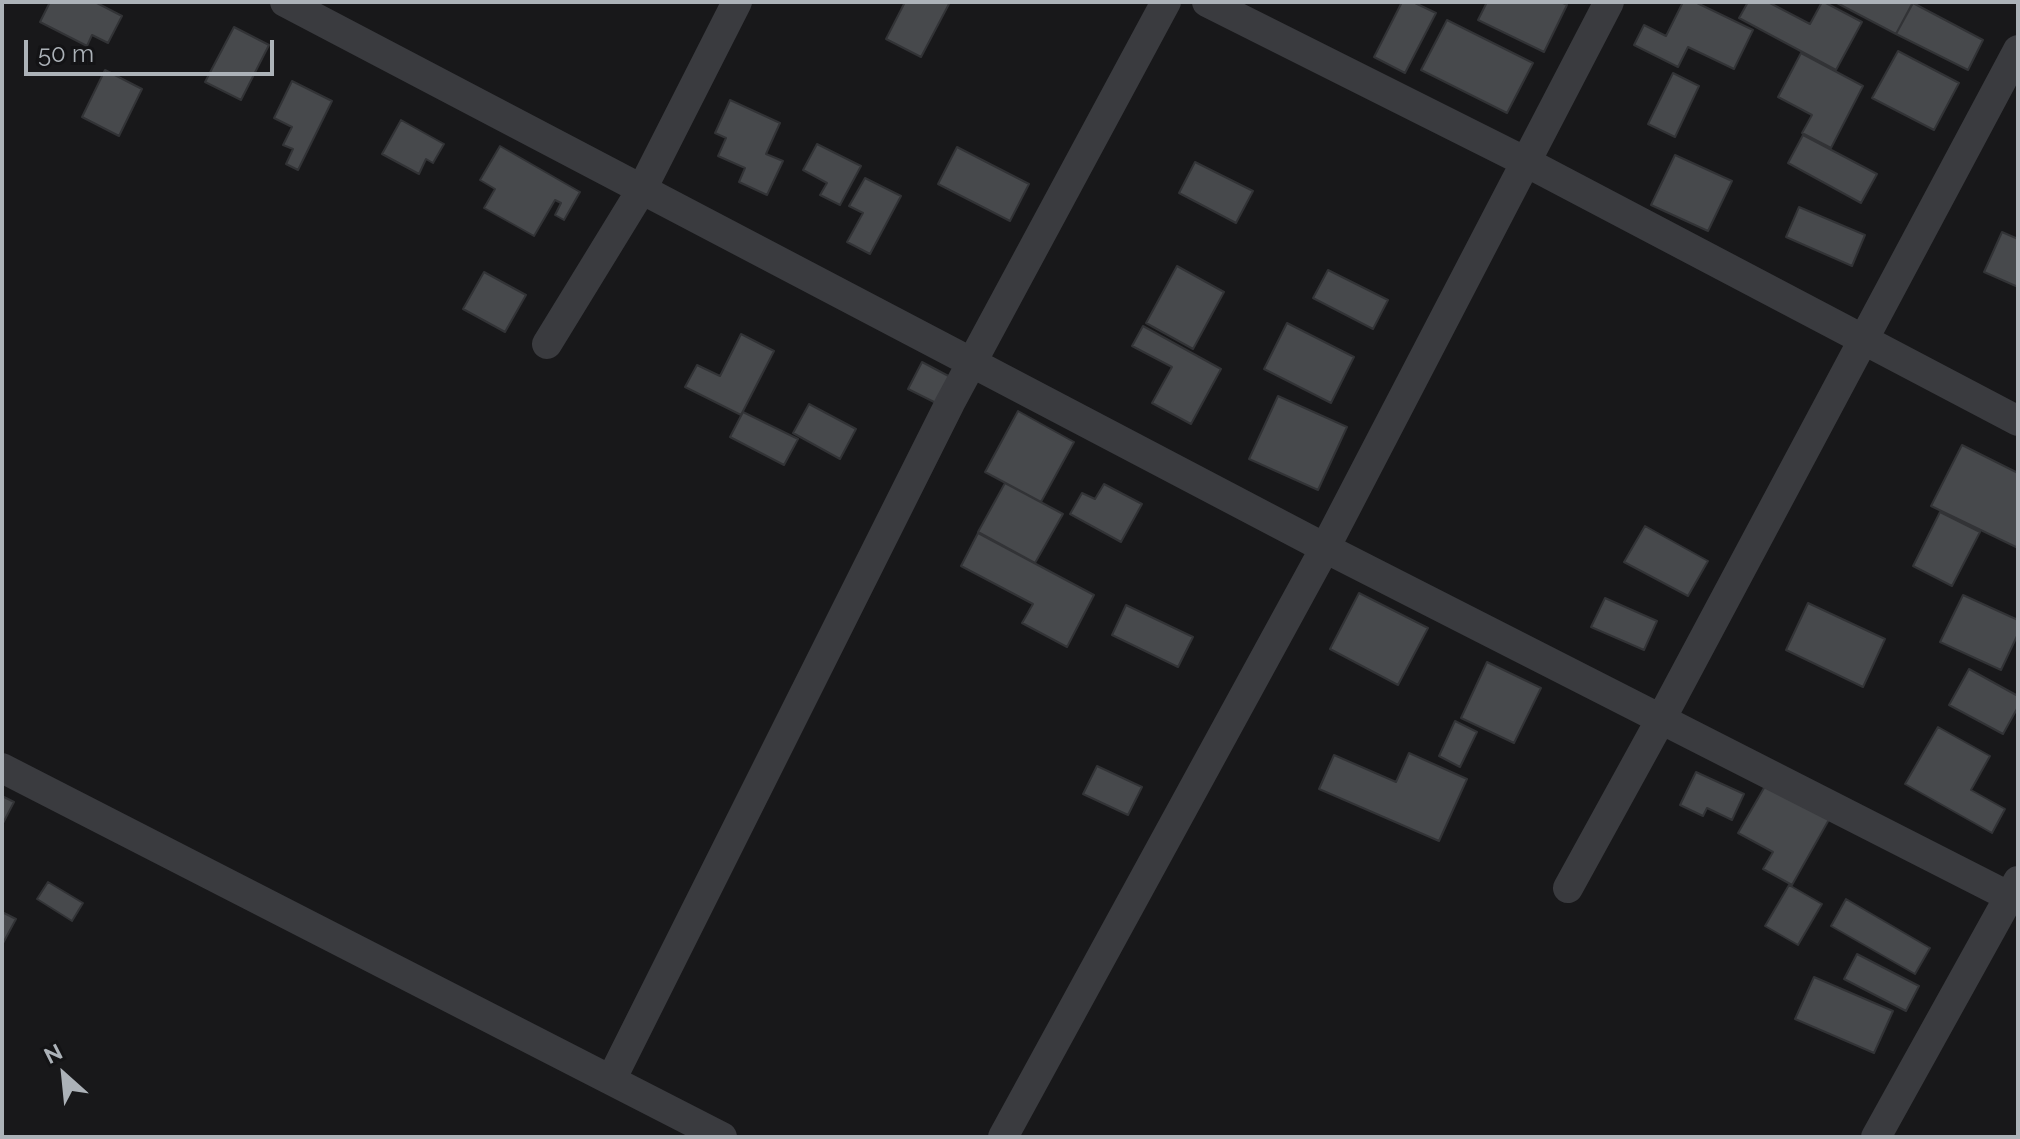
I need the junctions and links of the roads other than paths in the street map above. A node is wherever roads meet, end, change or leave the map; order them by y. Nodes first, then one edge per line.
1 (285, 2) edge
2 (737, 2) edge
3 (1166, 2) edge
4 (1207, 2) edge
5 (1609, 2) edge
6 (2018, 50) edge
7 (1526, 162) junction
8 (642, 189) junction
9 (1863, 339) junction
10 (547, 344) dead end
11 (973, 363) junction
12 (2018, 421) edge
13 (1325, 548) junction
14 (1661, 719) junction
15 (2, 768) edge
16 (1568, 888) dead end
17 (2015, 893) edge
18 (611, 1080) junction
19 (722, 1137) edge
20 (1003, 1137) edge
21 (1876, 1137) edge

1 - 8 street
2 - 8 street
3 - 11 street
4 - 7 street
5 - 7 street
6 - 9 street
7 - 9 street
7 - 13 street
8 - 10 street
8 - 11 street
9 - 12 street
9 - 14 street
11 - 13 street
11 - 18 street
13 - 14 street
13 - 20 street
14 - 16 street
14 - 17 street
15 - 18 street
17 - 21 street
18 - 19 street

